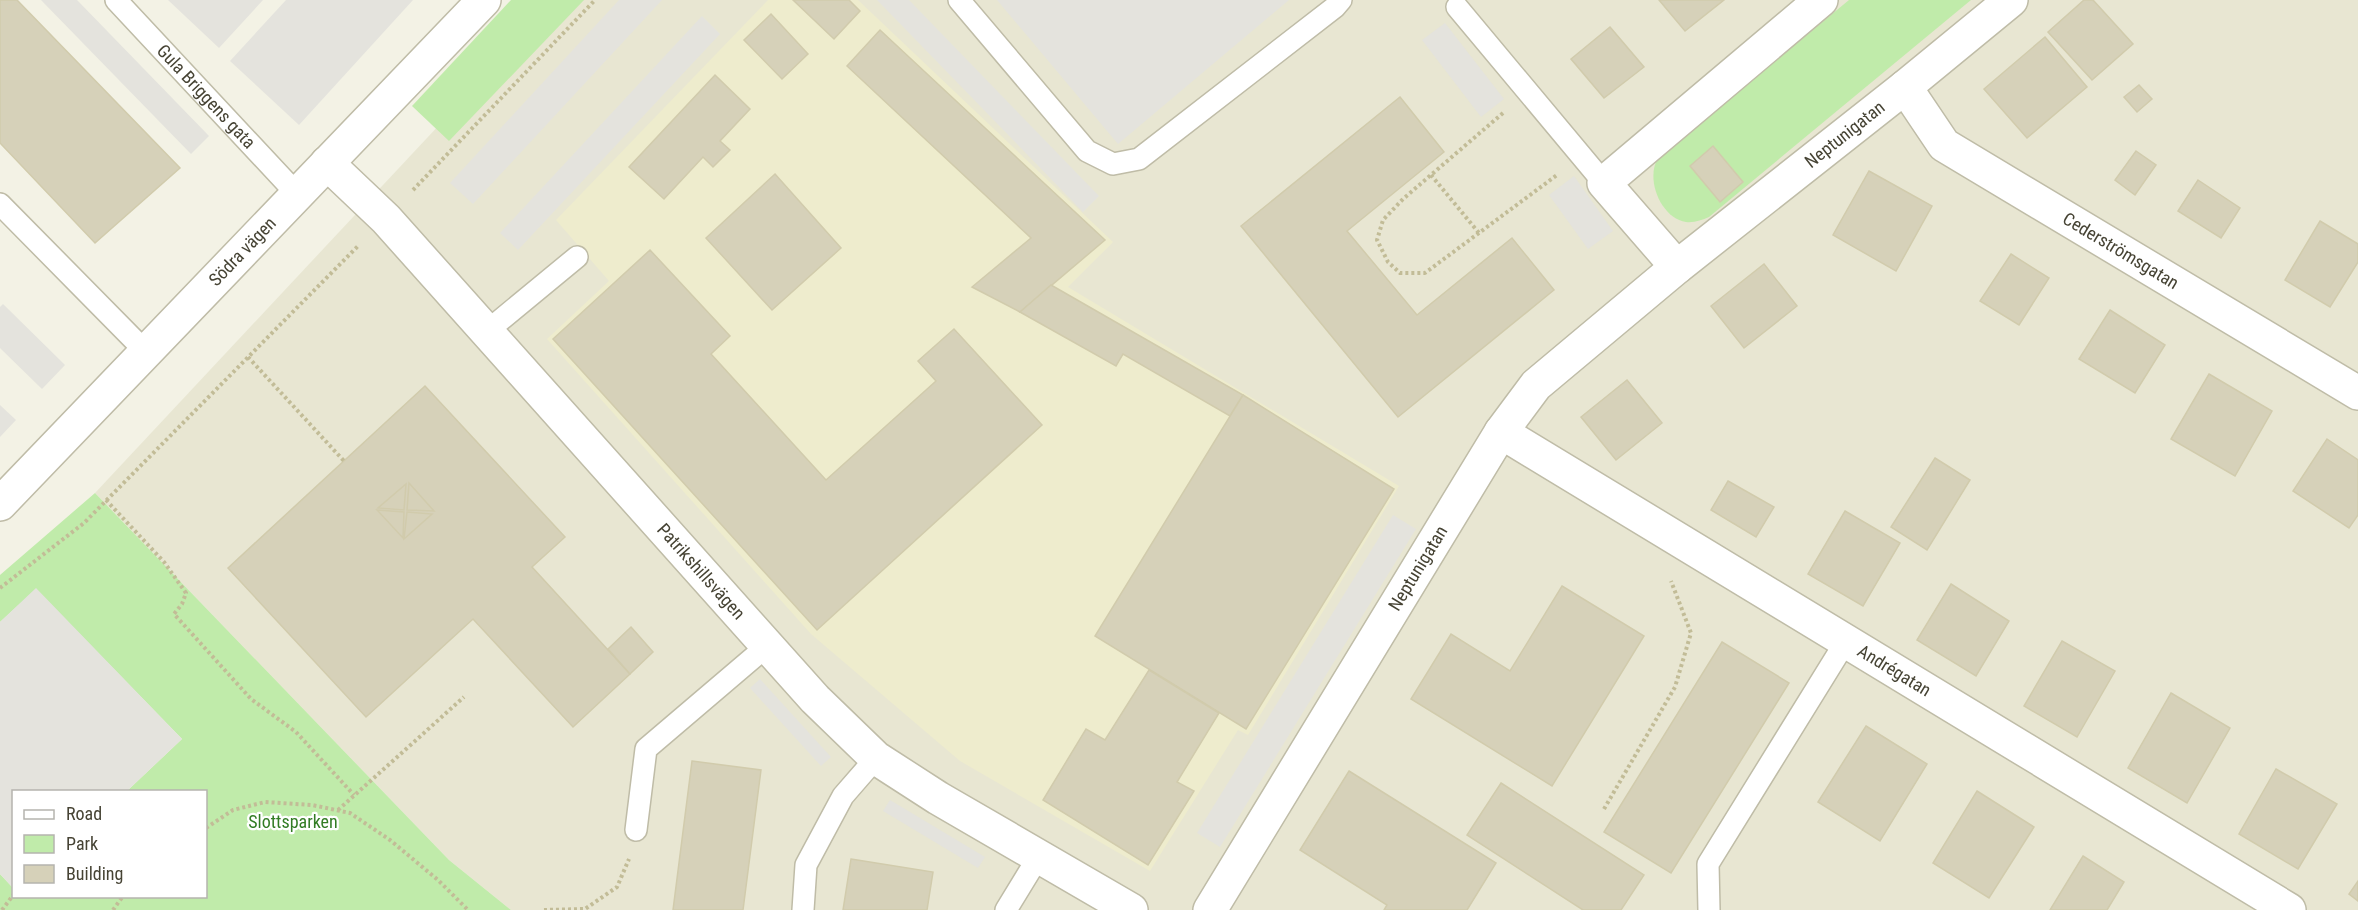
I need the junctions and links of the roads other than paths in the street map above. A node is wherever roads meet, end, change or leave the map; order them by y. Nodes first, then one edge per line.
1 (116, 0) edge
2 (484, 0) edge
3 (959, 0) edge
4 (1341, 0) edge
5 (1821, 0) edge
6 (2011, 0) edge
7 (1457, 7) dead end
8 (1905, 87) junction
9 (327, 163) junction
10 (1604, 183) junction
11 (297, 194) junction
12 (0, 204) edge
13 (577, 257) dead end
14 (1677, 267) junction
15 (486, 332) junction
16 (146, 352) junction
17 (2358, 393) edge
18 (1501, 432) junction
19 (0, 504) edge
20 (1846, 641) junction
21 (767, 646) junction
22 (876, 758) junction
23 (636, 830) road end
24 (1039, 856) junction
25 (803, 910) edge
26 (1006, 910) edge
27 (1131, 910) edge
28 (1210, 910) edge
29 (1709, 910) edge
30 (2289, 910) edge

1 - 11 lane, Gula Briggens gata
2 - 9 street, Södra vägen
3 - 4 lane
5 - 10 street
6 - 8 street, Neptunigatan
7 - 10 lane
8 - 14 street, Neptunigatan
8 - 17 street, Cederströmsgatan
9 - 11 street, Södra vägen
9 - 15 street, Patrikshillsvägen
10 - 14 street
11 - 16 street, Södra vägen
12 - 16 lane
13 - 15 lane
14 - 18 street, Neptunigatan
15 - 21 street, Patrikshillsvägen
16 - 19 street, Södra vägen
18 - 20 street, Andrégatan
18 - 28 street, Neptunigatan
20 - 29 lane
20 - 30 street, Andrégatan
21 - 22 street, Patrikshillsvägen
21 - 23 lane
22 - 24 street, Patrikshillsvägen
22 - 25 lane
24 - 26 lane
24 - 27 street, Patrikshillsvägen

